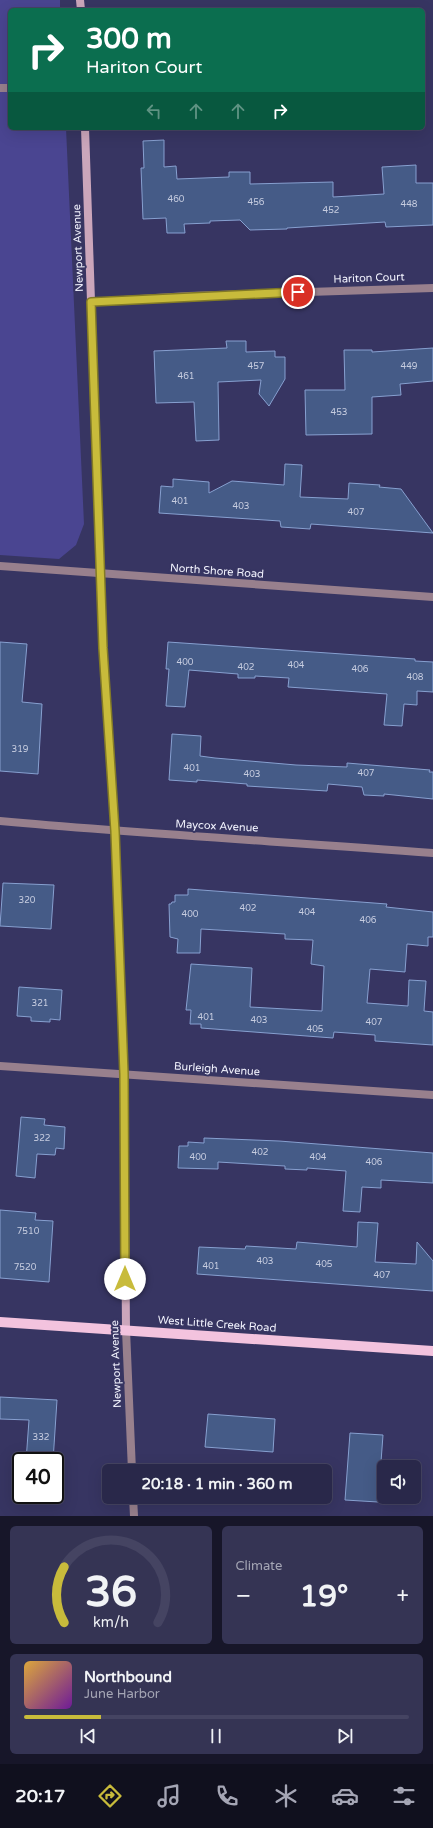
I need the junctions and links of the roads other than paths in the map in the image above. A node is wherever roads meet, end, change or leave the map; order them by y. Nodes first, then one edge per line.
1 (85, 130) edge
2 (433, 288) edge
3 (91, 302) junction
4 (0, 566) edge
5 (100, 574) junction
6 (433, 597) edge
7 (0, 821) edge
8 (115, 831) junction
9 (433, 853) edge
10 (0, 1066) edge
11 (124, 1074) junction
12 (433, 1096) edge
13 (0, 1322) edge
14 (126, 1330) junction
15 (433, 1351) edge
16 (132, 1464) edge
17 (133, 1504) edge
18 (134, 1516) edge

1 - 3 street, Newport Avenue
2 - 3 street, Hariton Court
3 - 5 street, Newport Avenue
4 - 5 street, North Shore Road
5 - 6 street, North Shore Road
5 - 8 street, Newport Avenue
7 - 8 street, Maycox Avenue
8 - 9 street, Maycox Avenue
8 - 11 street, Newport Avenue
10 - 11 street, Burleigh Avenue
11 - 12 street, Burleigh Avenue
11 - 14 street, Newport Avenue
13 - 14 main road, West Little Creek Road
14 - 15 main road, West Little Creek Road
14 - 16 street, Newport Avenue
17 - 18 street

